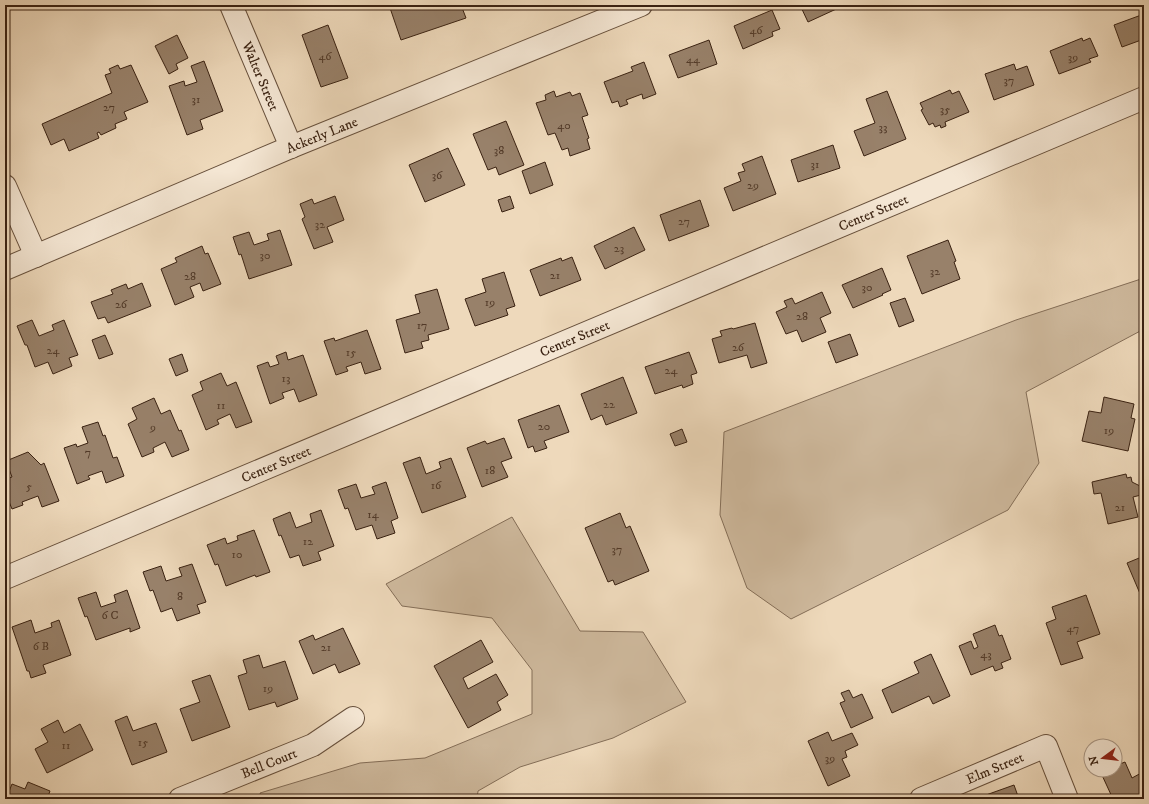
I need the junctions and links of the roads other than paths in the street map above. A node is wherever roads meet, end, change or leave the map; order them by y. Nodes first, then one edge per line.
1 (232, 5) edge
2 (641, 5) edge
3 (1144, 98) edge
4 (291, 147) junction
5 (5, 186) edge
6 (36, 256) junction
7 (5, 269) edge
8 (5, 578) edge
9 (353, 718) dead end
10 (180, 799) edge
11 (921, 799) edge
12 (1067, 799) edge

1 - 4 street, Walter Street
2 - 4 street, Ackerly Lane
3 - 8 street, Center Street
4 - 6 street, Ackerly Lane
5 - 6 street
6 - 7 street, Ackerly Lane
9 - 10 street, Bell Court
11 - 12 street, Elm Street

